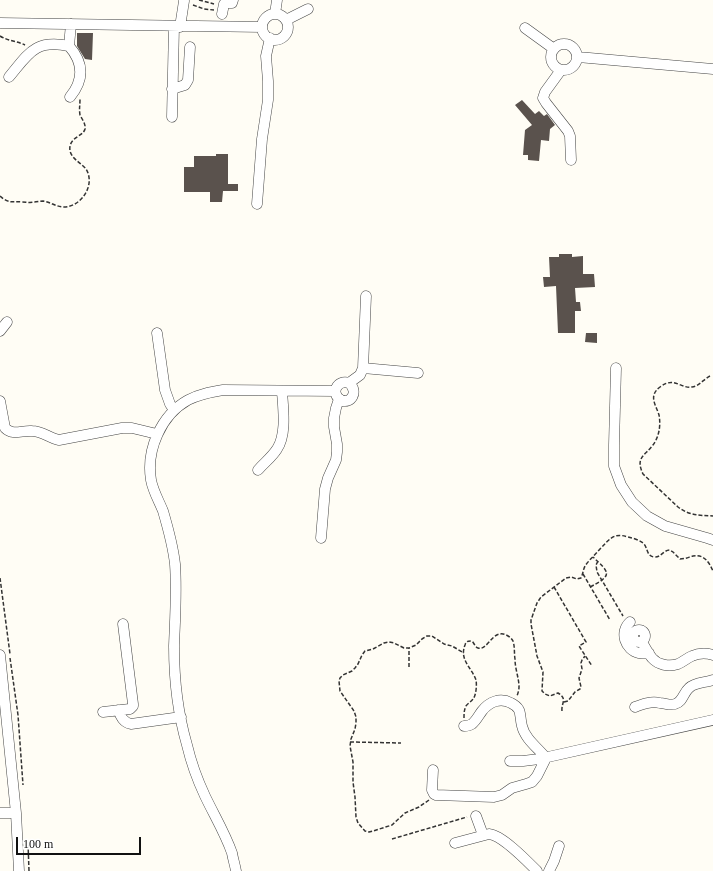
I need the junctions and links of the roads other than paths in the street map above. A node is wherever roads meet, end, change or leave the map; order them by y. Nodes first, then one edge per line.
1 (233, 0) edge
2 (277, 0) edge
3 (184, 1) edge
4 (308, 9) dead end
5 (222, 10) road end
6 (275, 14) junction
7 (286, 20) junction
8 (0, 23) edge
9 (71, 24) junction
10 (177, 27) junction
11 (262, 28) junction
12 (525, 28) dead end
13 (270, 38) junction
14 (69, 46) junction
15 (190, 47) dead end
16 (554, 49) junction
17 (578, 57) junction
18 (713, 69) edge
19 (561, 70) junction
20 (9, 77) dead end
21 (172, 89) junction
22 (70, 97) dead end
23 (172, 117) dead end
24 (570, 160) dead end
25 (257, 204) dead end
26 (366, 296) dead end
27 (7, 322) dead end
28 (0, 331) edge
29 (157, 332) dead end
30 (363, 368) junction
31 (616, 368) dead end
32 (418, 373) dead end
33 (349, 383) junction
34 (282, 391) junction
35 (338, 395) junction
36 (0, 402) edge
37 (174, 410) junction
38 (157, 434) junction
39 (258, 470) dead end
40 (321, 538) dead end
41 (713, 540) edge
42 (123, 624) dead end
43 (649, 653) junction
44 (0, 655) edge
45 (713, 655) edge
46 (713, 680) edge
47 (635, 707) dead end
48 (118, 710) junction
49 (103, 712) dead end
50 (181, 718) junction
51 (713, 720) edge
52 (464, 726) road end
53 (546, 758) junction
54 (510, 761) dead end
55 (433, 770) dead end
56 (0, 813) edge
57 (16, 813) junction
58 (476, 816) road end
59 (483, 835) junction
60 (455, 843) dead end
61 (559, 846) dead end
62 (19, 871) edge
63 (236, 871) edge
64 (537, 871) edge
65 (549, 871) edge

1 - 5 street
2 - 6 street
3 - 10 street
4 - 7 street
6 - 7 street
6 - 11 street
7 - 13 street
8 - 9 street
9 - 10 street
9 - 14 street
10 - 11 street
10 - 21 street
11 - 13 street
12 - 16 street
13 - 25 street
14 - 20 street
14 - 22 street
15 - 21 street
16 - 17 street
16 - 19 street
17 - 18 street
17 - 19 street
19 - 24 street
21 - 23 street
26 - 30 street
27 - 28 street
29 - 37 street
30 - 32 street
30 - 33 street
31 - 41 street
33 - 35 street
33 - 35 street
34 - 35 street
34 - 37 street
34 - 39 street
35 - 40 street
36 - 38 street
37 - 38 street
38 - 50 street
42 - 48 street
43 - 43 street
43 - 45 street
44 - 57 street
46 - 47 street
48 - 49 street
48 - 50 street
50 - 63 street
51 - 53 street
52 - 53 street
53 - 54 street
53 - 55 street
56 - 57 street
57 - 62 street
58 - 59 street
59 - 60 street
59 - 64 street
61 - 65 street

